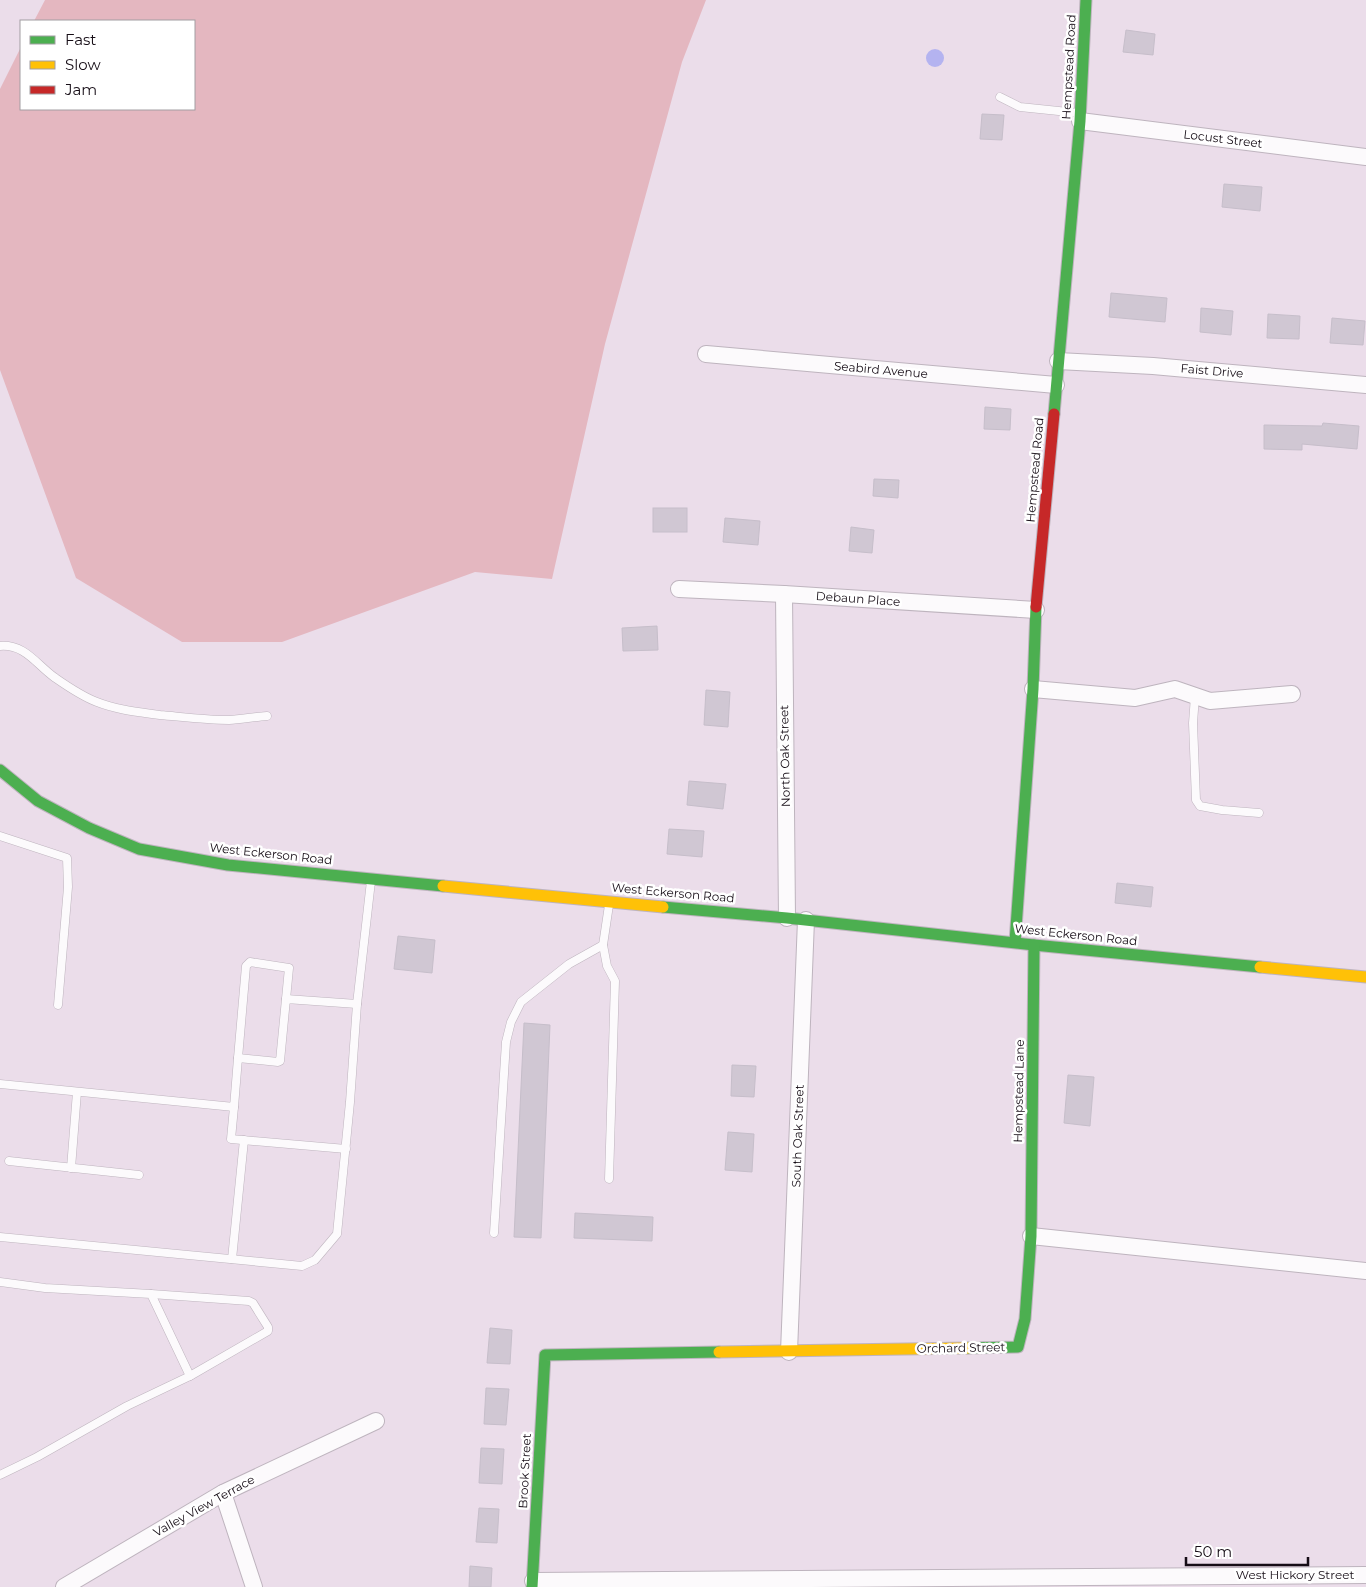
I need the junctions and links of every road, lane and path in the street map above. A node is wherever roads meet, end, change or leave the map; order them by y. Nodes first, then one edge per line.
1 (1086, 0) edge
2 (1000, 97) dead end
3 (1080, 117) junction
4 (1366, 157) edge
5 (706, 354) dead end
6 (1058, 361) junction
7 (1056, 385) junction
8 (1366, 385) edge
9 (679, 589) dead end
10 (784, 594) junction
11 (1036, 610) junction
12 (0, 646) edge
13 (1033, 689) junction
14 (1292, 694) dead end
15 (1195, 696) junction
16 (267, 716) dead end
17 (0, 770) edge
18 (1259, 813) dead end
19 (0, 836) edge
20 (371, 879) junction
21 (609, 901) junction
22 (786, 918) junction
23 (806, 920) junction
24 (1015, 942) junction
25 (603, 945) junction
26 (1034, 945) junction
27 (1366, 977) edge
28 (286, 999) junction
29 (357, 1004) junction
30 (58, 1005) dead end
31 (238, 1058) junction
32 (0, 1084) edge
33 (77, 1092) junction
34 (234, 1107) junction
35 (244, 1140) junction
36 (346, 1148) junction
37 (8, 1161) dead end
38 (71, 1168) junction
39 (139, 1175) dead end
40 (609, 1180) dead end
41 (494, 1232) dead end
42 (1031, 1236) junction
43 (0, 1237) edge
44 (232, 1259) junction
45 (1366, 1270) edge
46 (0, 1282) edge
47 (151, 1294) junction
48 (789, 1352) junction
49 (545, 1355) joint
50 (190, 1376) junction
51 (376, 1421) dead end
52 (0, 1475) edge
53 (223, 1493) junction
54 (1366, 1575) edge
55 (532, 1584) edge
56 (64, 1587) edge
57 (254, 1587) edge

1 - 3 street, Hempstead Road
2 - 3 lane
3 - 4 street, Locust Street
3 - 6 street, Hempstead Road
5 - 7 street, Seabird Avenue
6 - 7 street, Hempstead Road
6 - 8 street, Faist Drive
7 - 11 street, Hempstead Road
9 - 10 street, Debaun Place
10 - 11 street, Debaun Place
10 - 22 street, North Oak Street
11 - 13 street, Hempstead Road
12 - 16 lane
13 - 15 street
13 - 24 street, Hempstead Road
14 - 15 street
15 - 18 lane
17 - 20 street, West Eckerson Road
19 - 30 lane
20 - 21 street, West Eckerson Road
20 - 29 lane
21 - 22 street, West Eckerson Road
21 - 25 lane
22 - 23 street, West Eckerson Road
23 - 24 street, West Eckerson Road
23 - 48 street, South Oak Street
24 - 26 street, West Eckerson Road
25 - 40 lane
25 - 41 lane
26 - 27 street, West Eckerson Road
26 - 42 street, Hempstead Lane
28 - 29 lane
28 - 31 lane
28 - 31 lane
29 - 36 lane
31 - 34 lane
32 - 33 lane
33 - 34 lane
33 - 38 lane
34 - 35 lane
35 - 36 lane
35 - 44 lane
36 - 44 lane
37 - 38 lane
38 - 39 lane
42 - 45 street
42 - 48 street, Orchard Street
43 - 44 lane
46 - 47 lane
47 - 50 lane
47 - 50 lane
48 - 49 street, Orchard Street
49 - 55 street, Brook Street
50 - 52 lane
51 - 53 street, Valley View Terrace
53 - 56 street, Valley View Terrace
53 - 57 street
54 - 55 street, West Hickory Street

